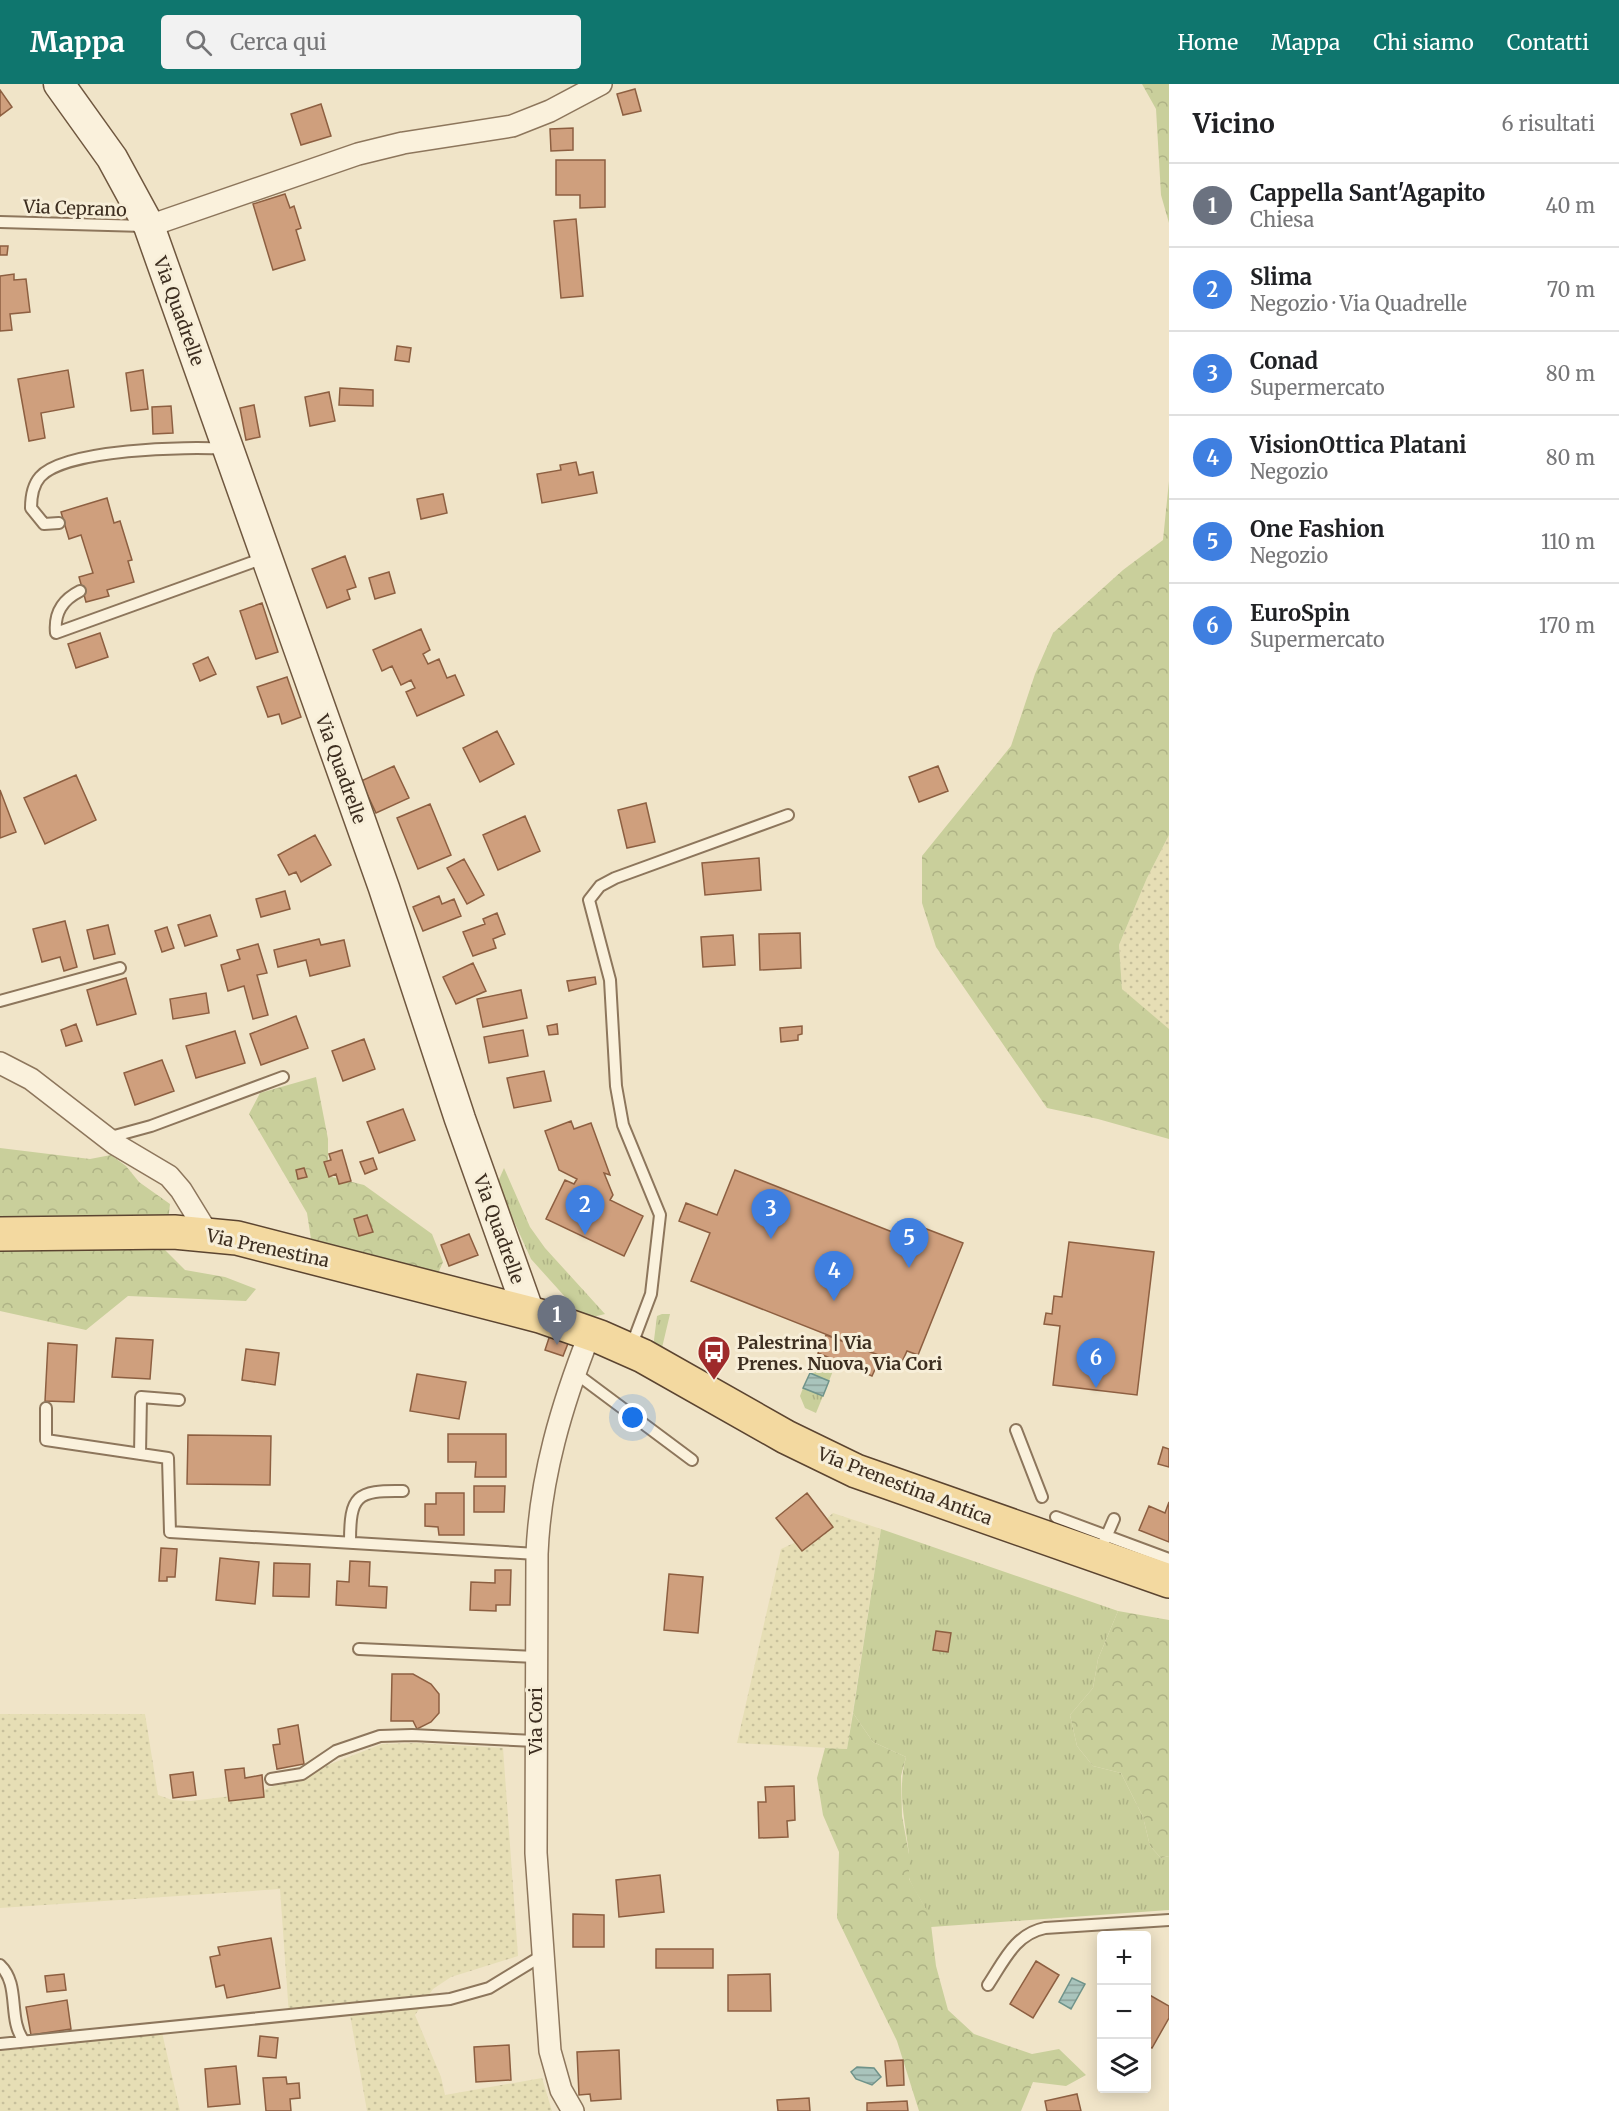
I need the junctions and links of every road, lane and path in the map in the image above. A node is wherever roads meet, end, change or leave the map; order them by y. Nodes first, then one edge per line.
1 (59, 84) edge
2 (601, 84) edge
3 (0, 222) edge
4 (148, 226) junction
5 (229, 449) junction
6 (59, 523) dead end
7 (267, 557) junction
8 (80, 591) dead end
9 (788, 815) dead end
10 (120, 968) dead end
11 (0, 1001) edge
12 (0, 1063) edge
13 (283, 1077) dead end
14 (107, 1138) junction
15 (0, 1234) edge
16 (208, 1234) junction
17 (529, 1313) junction
18 (590, 1333) junction
19 (642, 1356) junction
20 (574, 1372) junction
21 (179, 1400) dead end
22 (46, 1408) dead end
23 (1016, 1430) dead end
24 (140, 1454) junction
25 (692, 1460) dead end
26 (403, 1491) dead end
27 (1041, 1497) dead end
28 (1056, 1517) dead end
29 (1114, 1519) dead end
30 (350, 1542) junction
31 (1102, 1546) junction
32 (537, 1554) junction
33 (1169, 1559) edge
34 (1169, 1581) edge
35 (359, 1649) dead end
36 (536, 1657) junction
37 (535, 1741) junction
38 (271, 1779) dead end
39 (1169, 1920) edge
40 (543, 1955) junction
41 (0, 1965) edge
42 (988, 1985) dead end
43 (24, 2041) junction
44 (0, 2044) edge
45 (573, 2111) edge

1 - 4 street, Via Quadrelle
2 - 4 street
3 - 4 lane, Via Ceprano
4 - 5 street, Via Quadrelle
5 - 6 lane
5 - 7 street, Via Quadrelle
7 - 8 lane
7 - 17 street, Via Quadrelle
9 - 19 lane
10 - 11 lane
12 - 14 street
13 - 14 lane
14 - 16 street
15 - 16 main road, Via Prenestina
16 - 17 main road, Via Prenestina
17 - 18 main road, Via Prenestina
18 - 19 main road, Via Prenestina Antica
18 - 20 street, Via Cori
19 - 31 main road, Via Prenestina Antica
20 - 25 lane
20 - 32 street, Via Cori
21 - 24 lane
22 - 24 lane
23 - 27 lane
24 - 30 lane
26 - 30 lane
28 - 31 lane, Via Prenestina Antica
29 - 31 lane
30 - 32 lane
31 - 33 lane, Via Prenestina Antica
31 - 34 main road, Via Prenestina Antica
32 - 36 street, Via Cori
35 - 36 lane
36 - 37 street, Via Cori
37 - 38 lane
37 - 40 street, Via Cori
39 - 42 lane
40 - 43 lane
40 - 45 street, Via Cori
41 - 43 lane
43 - 44 lane

